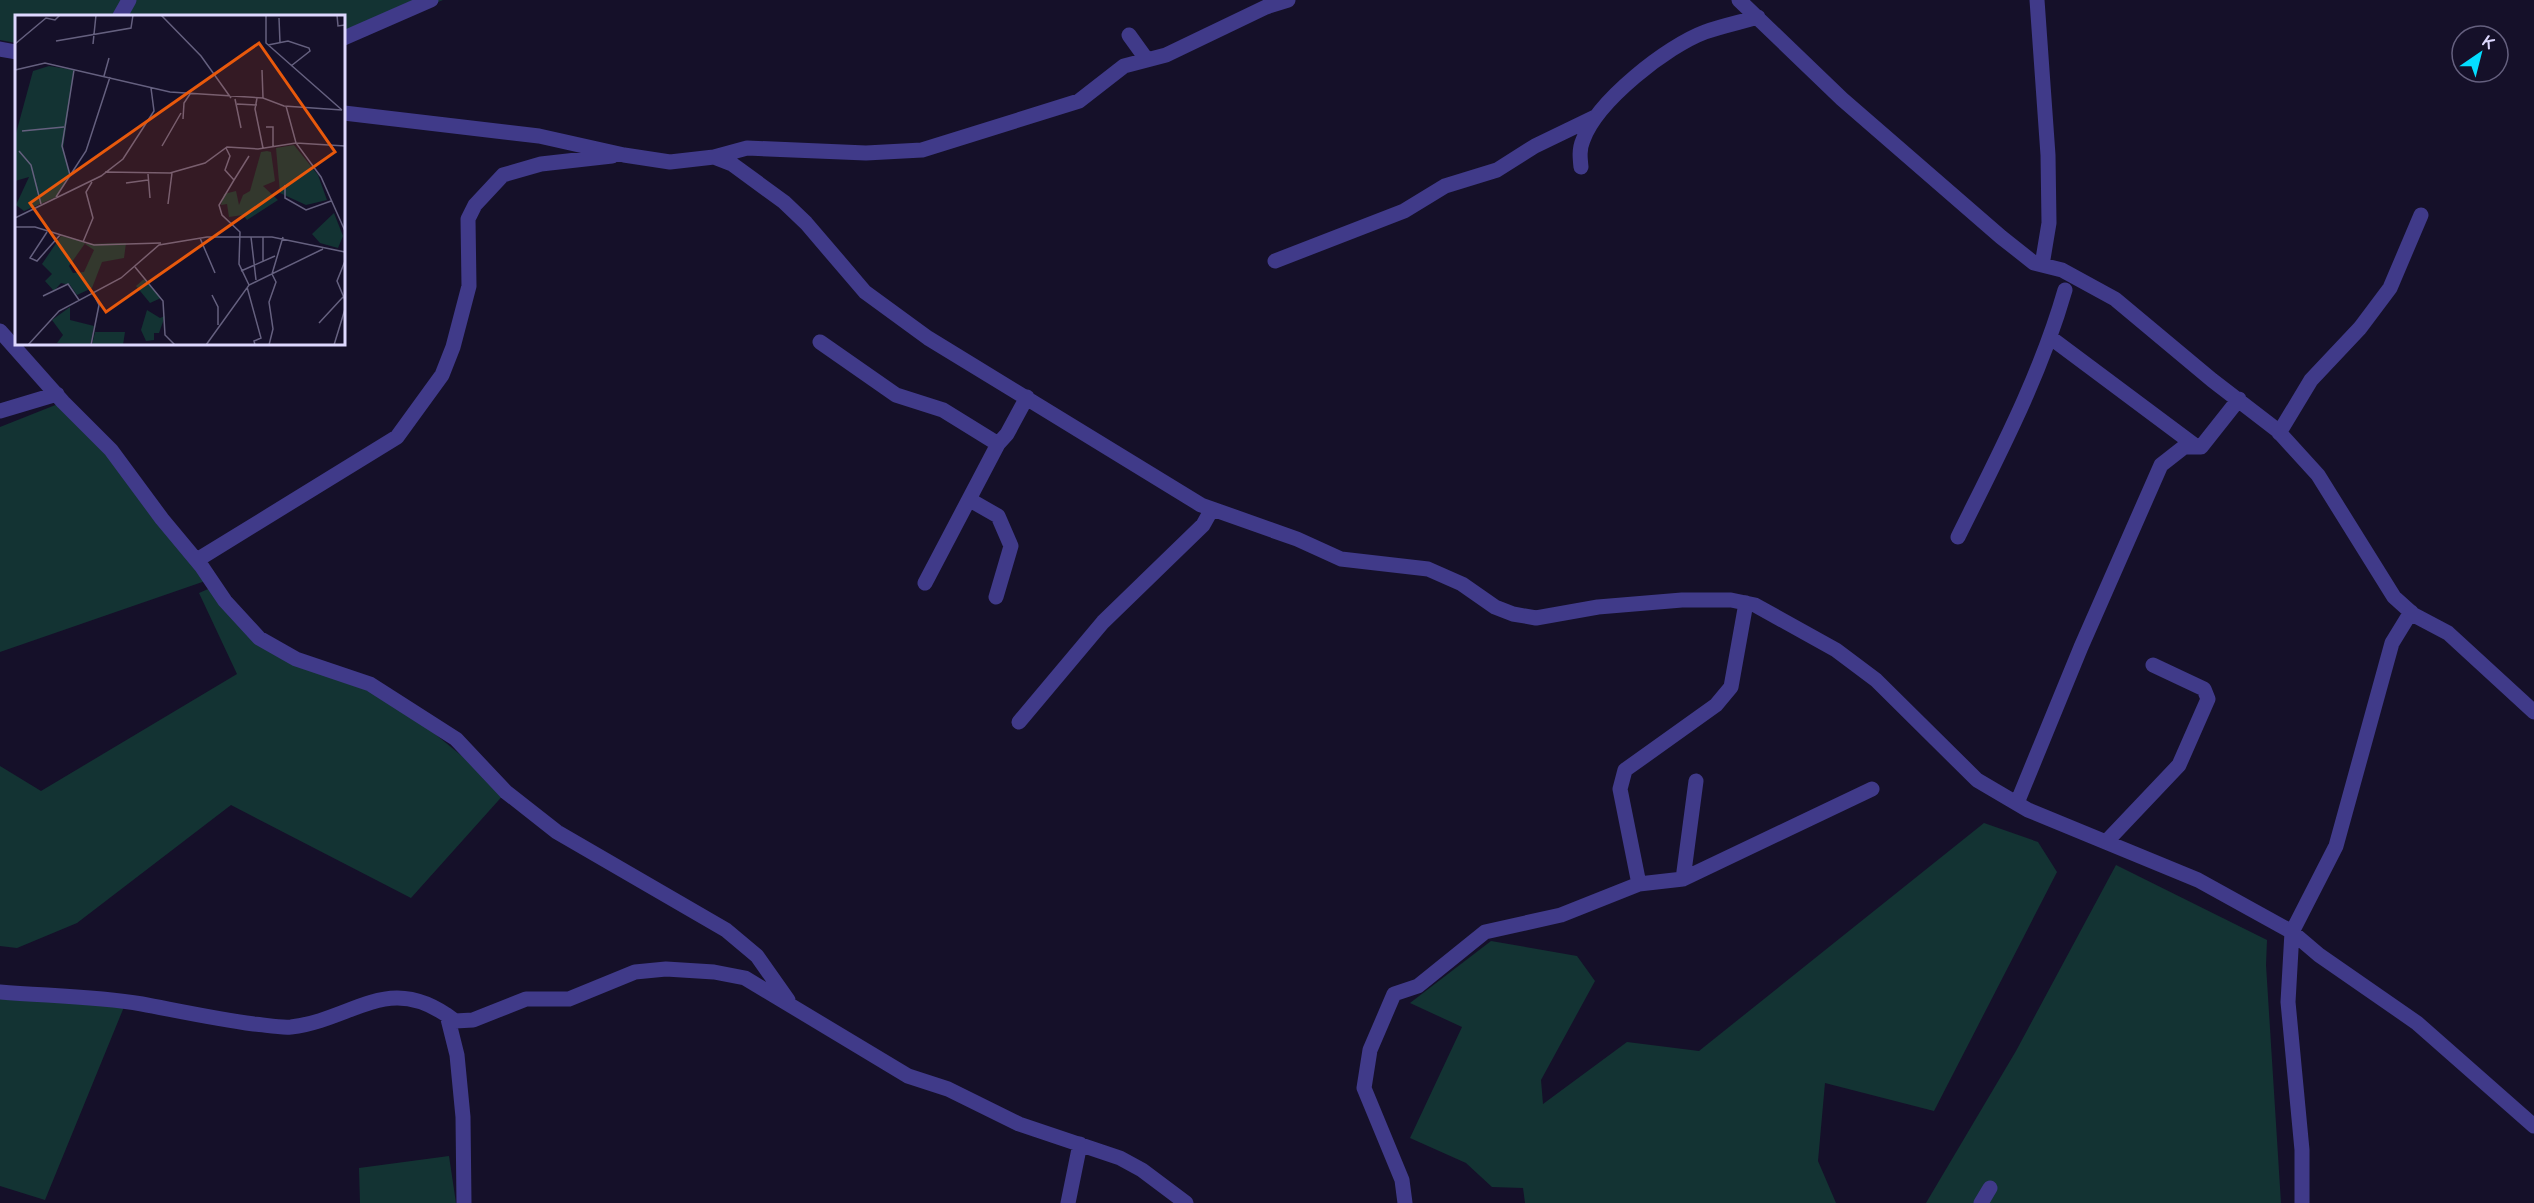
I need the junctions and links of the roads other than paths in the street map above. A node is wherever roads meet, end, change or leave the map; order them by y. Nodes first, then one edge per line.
1 (129, 0) edge
2 (431, 0) edge
3 (1288, 0) edge
4 (1739, 0) edge
5 (2037, 0) edge
6 (121, 15) edge
7 (1758, 17) junction
8 (1129, 35) dead end
9 (345, 38) edge
10 (0, 49) edge
11 (15, 52) edge
12 (1147, 60) junction
13 (345, 113) edge
14 (1595, 117) junction
15 (624, 155) junction
16 (714, 157) junction
17 (1581, 167) dead end
18 (2421, 215) dead end
19 (1275, 261) dead end
20 (2042, 265) junction
21 (2065, 290) dead end
22 (0, 331) edge
23 (2051, 338) junction
24 (820, 342) dead end
25 (57, 394) junction
26 (1027, 397) junction
27 (2239, 399) junction
28 (0, 411) edge
29 (2279, 433) junction
30 (998, 444) junction
31 (2197, 447) junction
32 (970, 500) junction
33 (1212, 509) junction
34 (1958, 537) dead end
35 (197, 560) junction
36 (925, 583) dead end
37 (996, 597) dead end
38 (1746, 603) junction
39 (2412, 612) junction
40 (2152, 665) dead end
41 (2534, 712) edge
42 (1019, 722) dead end
43 (1696, 782) dead end
44 (1872, 789) dead end
45 (2017, 803) junction
46 (2106, 842) junction
47 (1683, 879) junction
48 (1639, 884) junction
49 (2292, 932) junction
50 (0, 992) edge
51 (792, 1006) junction
52 (447, 1015) junction
53 (2534, 1126) edge
54 (1080, 1144) junction
55 (1990, 1188) dead end
56 (464, 1203) edge
57 (1068, 1203) edge
58 (1186, 1203) edge
59 (1405, 1203) edge
60 (1981, 1203) edge
61 (2302, 1203) edge

1 - 6 street
2 - 9 street
3 - 12 street
4 - 7 street
5 - 20 street
7 - 14 street
7 - 20 street
8 - 12 street
10 - 11 street
12 - 16 street
13 - 15 street
14 - 17 street
14 - 19 street
15 - 16 street
15 - 35 street
16 - 26 street
18 - 29 street
20 - 27 street
21 - 23 street
22 - 25 street
23 - 31 street
23 - 34 street
24 - 30 street
25 - 28 street
25 - 35 street
26 - 30 street
26 - 33 street
27 - 29 street
27 - 31 street
29 - 39 street
30 - 32 street
31 - 45 street
32 - 36 street
32 - 37 street
33 - 38 street
33 - 42 street
35 - 51 street
38 - 45 street
38 - 48 street
39 - 41 street
39 - 49 street
40 - 46 street
43 - 47 street
44 - 47 street
45 - 46 street
46 - 49 street
47 - 48 street
48 - 59 street
49 - 53 street
49 - 61 street
50 - 52 street
51 - 52 street
51 - 54 street
52 - 56 street
54 - 57 street
54 - 58 street
55 - 60 street

